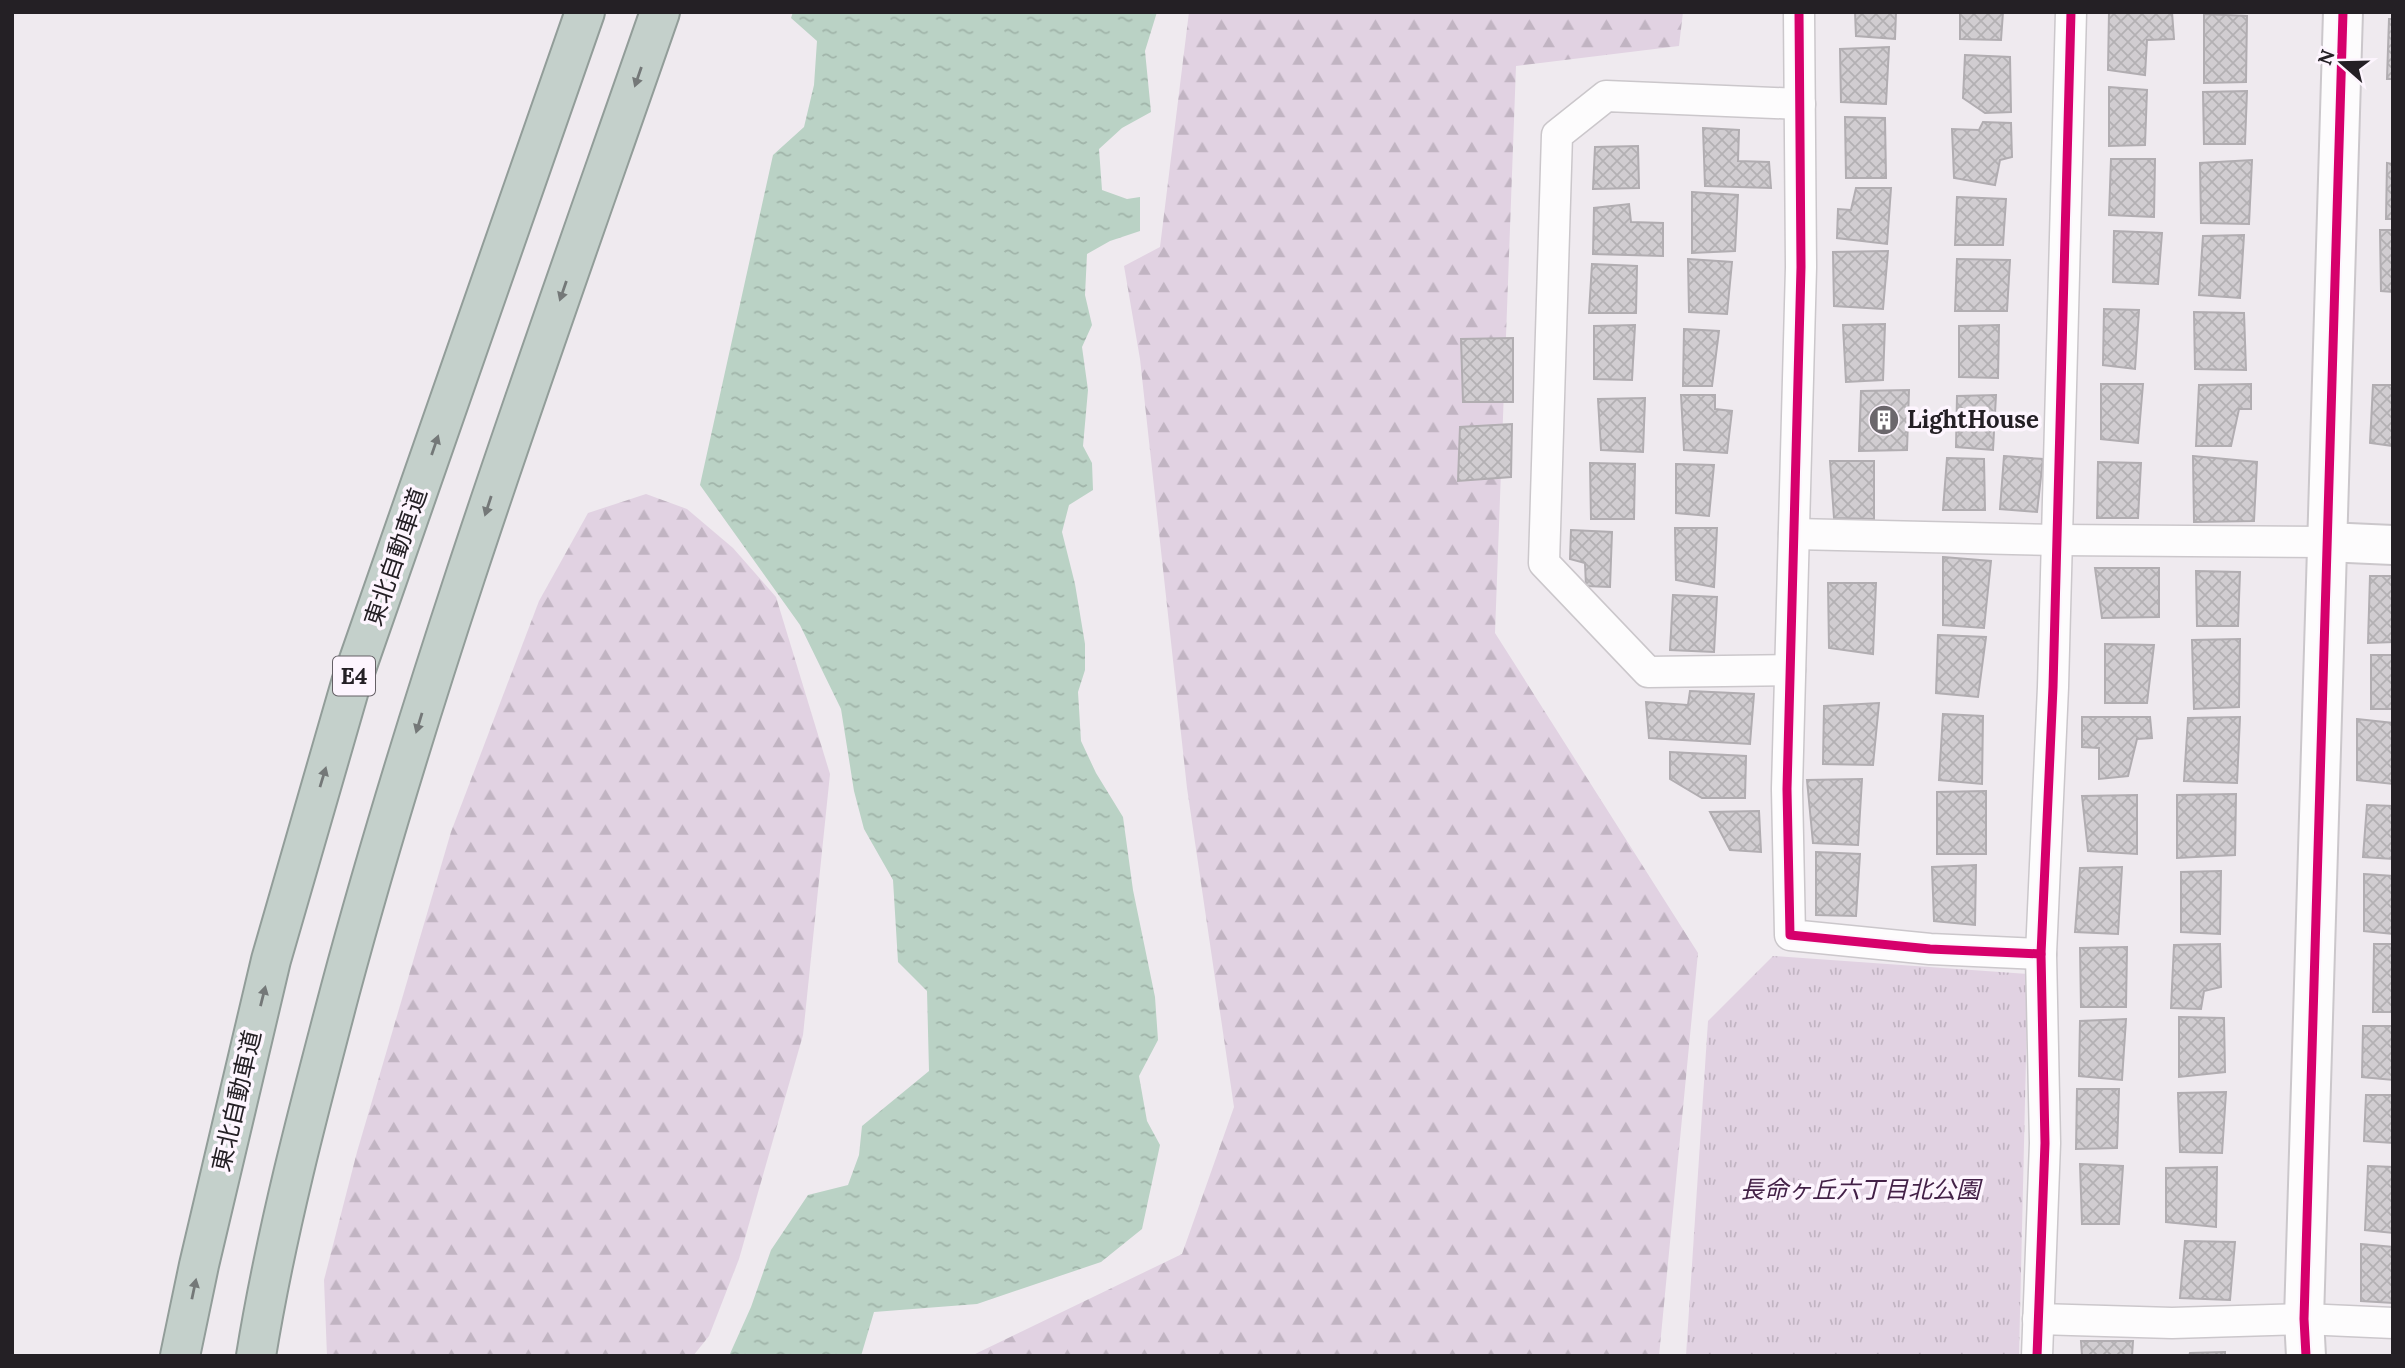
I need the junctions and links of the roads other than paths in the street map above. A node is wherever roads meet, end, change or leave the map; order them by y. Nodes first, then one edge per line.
1 (585, 12) edge
2 (660, 12) edge
3 (1799, 12) edge
4 (2071, 12) edge
5 (2343, 12) edge
6 (1800, 104) junction
7 (1794, 534) junction
8 (2058, 540) junction
9 (2326, 542) junction
10 (2393, 545) edge
11 (1790, 670) junction
12 (2041, 954) junction
13 (2038, 1319) junction
14 (2393, 1323) edge
15 (2305, 1337) edge
16 (180, 1356) edge
17 (256, 1356) edge
18 (2037, 1356) edge

16 -> 1 highway, 東北自動車道 / E4
2 -> 17 highway
3 - 6 street
4 - 8 street
5 - 9 street
6 - 7 street
6 - 11 street
7 - 8 street
7 - 11 street
8 - 9 street
8 - 12 street
9 - 10 street
9 - 15 street
11 - 12 street
12 - 13 street
13 - 15 street
13 - 18 street
14 - 15 street

